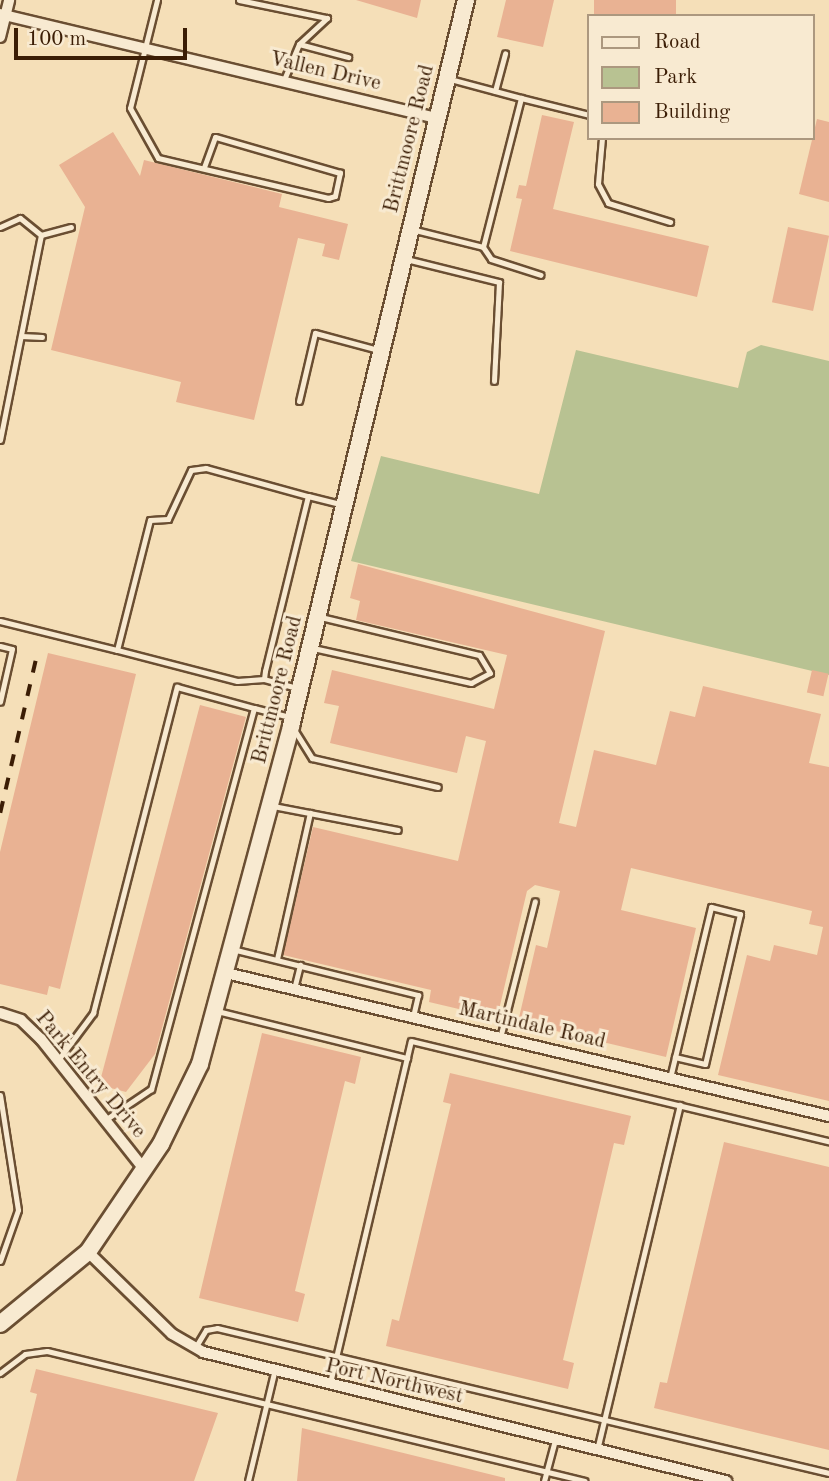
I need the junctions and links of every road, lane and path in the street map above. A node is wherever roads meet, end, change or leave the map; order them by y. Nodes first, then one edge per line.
1 (9, 0) edge
2 (157, 0) edge
3 (239, 0) edge
4 (466, 0) edge
5 (3, 15) edge
6 (0, 37) edge
7 (299, 44) junction
8 (146, 49) junction
9 (505, 53) dead end
10 (348, 57) dead end
11 (446, 79) junction
12 (284, 82) junction
13 (495, 91) junction
14 (521, 98) junction
15 (588, 115) edge
16 (437, 118) junction
17 (602, 140) edge
18 (204, 168) junction
19 (670, 222) dead end
20 (0, 227) edge
21 (71, 228) dead end
22 (410, 229) junction
23 (41, 235) junction
24 (483, 247) junction
25 (403, 259) junction
26 (541, 275) dead end
27 (21, 336) junction
28 (42, 337) dead end
29 (381, 350) junction
30 (494, 380) dead end
31 (299, 401) dead end
32 (0, 440) edge
33 (307, 496) junction
34 (344, 505) junction
35 (318, 616) junction
36 (0, 621) edge
37 (0, 646) edge
38 (310, 648) junction
39 (117, 650) junction
40 (264, 678) junction
41 (300, 688) junction
42 (0, 702) edge
43 (254, 708) junction
44 (292, 722) junction
45 (438, 787) dead end
46 (270, 805) junction
47 (310, 813) junction
48 (398, 830) dead end
49 (535, 901) dead end
50 (232, 949) junction
51 (277, 959) junction
52 (300, 965) junction
53 (226, 973) junction
54 (294, 989) junction
55 (216, 1010) junction
56 (0, 1013) edge
57 (412, 1017) junction
58 (500, 1038) junction
59 (675, 1057) junction
60 (407, 1058) junction
61 (58, 1060) junction
62 (670, 1078) junction
63 (0, 1095) edge
64 (680, 1105) junction
65 (829, 1116) edge
66 (104, 1121) junction
67 (829, 1141) edge
68 (145, 1170) junction
69 (89, 1252) junction
70 (0, 1261) edge
71 (0, 1324) edge
72 (195, 1348) junction
73 (336, 1356) junction
74 (0, 1373) edge
75 (274, 1373) junction
76 (329, 1386) junction
77 (266, 1402) junction
78 (605, 1419) junction
79 (555, 1440) junction
80 (597, 1450) junction
81 (547, 1471) junction
82 (829, 1473) edge
83 (248, 1481) edge
84 (544, 1481) edge
85 (585, 1481) edge
86 (726, 1481) edge

1 - 5 street
2 - 8 lane
3 - 7 lane
4 - 11 main road, Brittmoore Road
5 - 6 street
5 - 8 street, Vallen Drive
7 - 10 lane
7 - 12 lane
8 - 12 street, Vallen Drive
8 - 18 lane
9 - 13 lane
11 - 13 lane
11 - 16 main road, Brittmoore Road
12 - 16 street, Vallen Drive
13 - 14 lane
14 - 15 lane
14 - 24 lane
16 - 22 main road, Brittmoore Road
17 - 19 lane
18 - 18 lane
20 - 23 lane
21 - 23 lane
22 - 24 lane
22 - 25 main road, Brittmoore Road
23 - 27 lane
24 - 26 lane
25 - 29 main road, Brittmoore Road
25 - 30 lane
27 - 28 lane
27 - 32 lane
29 - 31 lane
29 - 34 main road, Brittmoore Road
33 - 34 lane
33 - 39 lane
33 - 40 lane
34 - 35 main road, Brittmoore Road
35 - 38 main road, Brittmoore Road
35 - 38 lane
36 - 39 lane
37 - 42 lane
38 - 41 main road, Brittmoore Road
39 - 40 lane
40 - 41 lane
41 - 44 main road, Brittmoore Road
43 - 44 lane
43 - 61 lane
43 - 66 lane
44 - 45 lane
44 - 46 main road, Brittmoore Road
46 - 47 lane
46 - 50 main road, Brittmoore Road
47 - 48 lane
47 - 51 lane
49 - 58 lane
50 - 51 lane
50 - 53 main road, Brittmoore Road
51 - 52 lane
52 - 54 lane
52 - 57 lane
53 - 54 street, Martindale Road
53 - 55 main road, Brittmoore Road
54 - 57 street, Martindale Road
55 - 60 lane
55 - 68 main road, Brittmoore Road
56 - 61 street, Park Entry Drive
57 - 58 street, Martindale Road
58 - 62 street, Martindale Road
59 - 59 lane
59 - 62 lane
60 - 64 lane
60 - 73 lane
61 - 66 street, Park Entry Drive
62 - 65 street, Martindale Road
63 - 70 lane
64 - 67 lane
64 - 78 lane
66 - 68 street, Park Entry Drive
68 - 69 main road, Brittmoore Road
69 - 71 main road, Brittmoore Road
69 - 72 street, Port Northwest
72 - 73 lane
72 - 75 street, Port Northwest
73 - 76 lane
73 - 78 lane
74 - 77 lane
75 - 76 street, Port Northwest
75 - 77 lane
76 - 79 street, Port Northwest
77 - 81 lane
77 - 83 lane
78 - 80 lane
78 - 82 lane
79 - 80 street, Port Northwest
79 - 81 lane
80 - 86 street, Port Northwest
81 - 84 lane
81 - 85 lane

